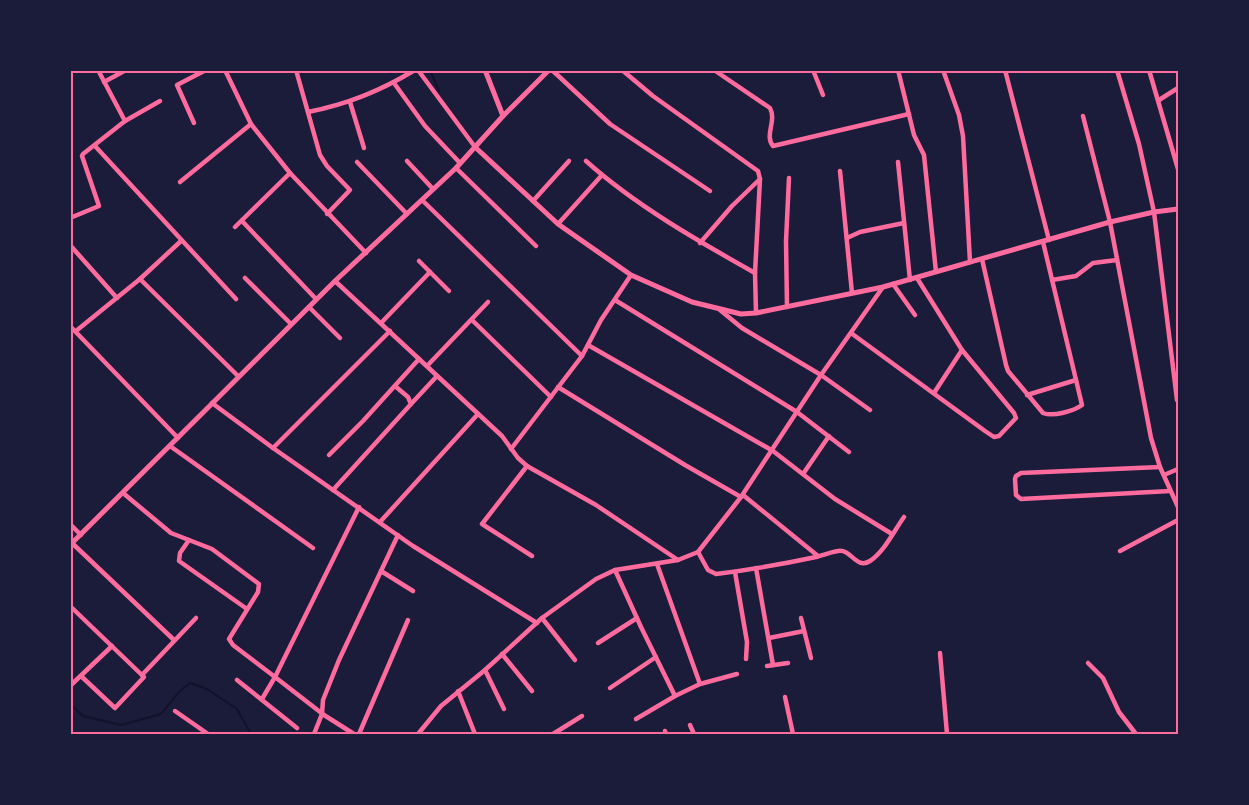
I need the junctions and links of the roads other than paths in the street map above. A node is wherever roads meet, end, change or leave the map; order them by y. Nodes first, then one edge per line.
1 (98, 70) edge
2 (126, 70) edge
3 (206, 70) edge
4 (225, 70) edge
5 (296, 70) edge
6 (416, 70) edge
7 (485, 70) edge
8 (551, 70) edge
9 (622, 70) edge
10 (714, 70) edge
11 (726, 70) edge
12 (813, 70) edge
13 (898, 70) edge
14 (943, 70) edge
15 (1005, 70) edge
16 (1117, 70) edge
17 (1149, 70) edge
18 (722, 76) junction
19 (104, 82) junction
20 (394, 83) junction
21 (1179, 88) edge
22 (823, 95) dead end
23 (1159, 100) junction
24 (160, 101) dead end
25 (350, 102) junction
26 (309, 112) junction
27 (909, 114) junction
28 (503, 116) junction
29 (1083, 116) dead end
30 (125, 121) junction
31 (195, 123) dead end
32 (251, 124) junction
33 (1179, 136) edge
34 (1171, 140) junction
35 (95, 146) junction
36 (475, 147) junction
37 (364, 148) dead end
38 (407, 161) dead end
39 (569, 161) dead end
40 (586, 161) dead end
41 (357, 162) dead end
42 (898, 162) dead end
43 (458, 165) junction
44 (1179, 169) edge
45 (840, 171) dead end
46 (290, 173) junction
47 (602, 175) junction
48 (789, 178) dead end
49 (760, 179) junction
50 (180, 182) dead end
51 (434, 189) junction
52 (710, 191) dead end
53 (422, 200) junction
54 (533, 201) junction
55 (1179, 209) edge
56 (70, 210) edge
57 (1154, 212) junction
58 (327, 214) junction
59 (407, 214) junction
60 (72, 218) edge
61 (242, 221) junction
62 (1110, 222) junction
63 (904, 223) junction
64 (558, 224) junction
65 (235, 227) dead end
66 (847, 237) junction
67 (181, 241) junction
68 (1046, 241) junction
69 (700, 243) junction
70 (70, 245) edge
71 (536, 246) dead end
72 (366, 253) junction
73 (982, 259) junction
74 (1117, 260) junction
75 (419, 261) dead end
76 (970, 262) junction
77 (430, 272) junction
78 (936, 272) junction
79 (755, 273) junction
80 (631, 275) junction
81 (245, 278) dead end
82 (917, 278) junction
83 (140, 279) junction
84 (335, 280) junction
85 (910, 280) junction
86 (1052, 280) junction
87 (893, 284) junction
88 (883, 287) junction
89 (449, 291) dead end
90 (852, 293) junction
91 (117, 298) junction
92 (236, 299) dead end
93 (316, 299) junction
94 (615, 300) junction
95 (488, 302) dead end
96 (309, 307) junction
97 (787, 307) junction
98 (720, 310) junction
99 (756, 313) junction
100 (915, 315) dead end
101 (472, 320) junction
102 (381, 323) junction
103 (291, 324) junction
104 (70, 326) edge
105 (76, 331) junction
106 (390, 331) junction
107 (851, 333) junction
108 (340, 338) dead end
109 (588, 345) junction
110 (962, 350) junction
111 (582, 356) junction
112 (419, 359) junction
113 (427, 366) junction
114 (821, 375) junction
115 (238, 376) junction
116 (437, 376) junction
117 (1076, 380) junction
118 (395, 386) junction
119 (558, 387) junction
120 (934, 393) junction
121 (1027, 395) junction
122 (551, 397) junction
123 (1178, 400) edge
124 (212, 403) junction
125 (411, 404) junction
126 (870, 410) dead end
127 (797, 412) junction
128 (478, 414) junction
129 (829, 436) junction
130 (178, 438) junction
131 (170, 446) junction
132 (273, 448) junction
133 (511, 448) junction
134 (773, 451) junction
135 (849, 452) dead end
136 (329, 455) dead end
137 (528, 466) junction
138 (1160, 467) junction
139 (1179, 469) edge
140 (803, 474) junction
141 (1164, 475) junction
142 (333, 490) junction
143 (1170, 491) junction
144 (123, 493) junction
145 (742, 496) junction
146 (359, 507) junction
147 (1179, 507) edge
148 (904, 517) dead end
149 (1179, 520) edge
150 (380, 522) junction
151 (70, 524) edge
152 (892, 534) junction
153 (81, 535) junction
154 (398, 535) junction
155 (189, 540) junction
156 (71, 544) edge
157 (313, 548) dead end
158 (1120, 551) dead end
159 (698, 552) junction
160 (532, 556) dead end
161 (818, 556) junction
162 (678, 560) junction
163 (657, 564) junction
164 (756, 568) junction
165 (615, 570) junction
166 (381, 571) junction
167 (735, 572) junction
168 (413, 591) dead end
169 (70, 606) edge
170 (247, 609) junction
171 (196, 618) dead end
172 (542, 618) junction
173 (637, 618) junction
174 (801, 618) dead end
175 (408, 620) dead end
176 (537, 623) junction
177 (804, 631) junction
178 (769, 638) junction
179 (174, 640) junction
180 (598, 643) dead end
181 (112, 646) junction
182 (940, 653) dead end
183 (502, 654) junction
184 (656, 657) junction
185 (811, 657) dead end
186 (746, 659) dead end
187 (576, 660) dead end
188 (788, 663) dead end
189 (1089, 663) dead end
190 (485, 670) junction
191 (736, 674) dead end
192 (142, 675) junction
193 (81, 676) junction
194 (275, 677) junction
195 (237, 680) dead end
196 (700, 684) junction
197 (70, 686) edge
198 (610, 688) dead end
199 (458, 691) junction
200 (532, 691) dead end
201 (675, 696) junction
202 (785, 697) dead end
203 (262, 699) junction
204 (504, 709) dead end
205 (175, 711) dead end
206 (322, 714) junction
207 (582, 716) dead end
208 (636, 719) dead end
209 (690, 725) dead end
210 (297, 728) dead end
211 (208, 735) edge
212 (314, 735) edge
213 (354, 735) edge
214 (358, 735) edge
215 (418, 735) edge
216 (475, 735) edge
217 (554, 735) edge
218 (694, 735) edge
219 (793, 735) edge
220 (947, 735) edge
221 (1136, 735) edge

1 - 19 street
2 - 19 street
3 - 31 street
4 - 32 street
5 - 26 street
6 - 20 street
6 - 36 street
7 - 28 street
8 - 28 street
8 - 52 street
9 - 49 street
10 - 18 street
11 - 18 street
12 - 22 street
13 - 27 street
14 - 76 street
15 - 68 street
16 - 57 street
17 - 23 street
18 - 27 street
19 - 30 street
20 - 25 street
20 - 43 street
21 - 23 street
23 - 34 street
24 - 30 street
25 - 26 street
25 - 37 street
26 - 58 street
27 - 78 street
28 - 36 street
29 - 62 street
30 - 35 street
32 - 46 street
32 - 50 street
33 - 34 street
34 - 44 street
35 - 60 street
35 - 67 street
36 - 43 street
36 - 54 street
38 - 51 street
39 - 54 street
40 - 47 street
41 - 59 street
42 - 63 street
43 - 51 street
43 - 71 street
45 - 66 street
46 - 58 street
46 - 61 street
47 - 64 street
47 - 69 street
48 - 97 street
49 - 69 street
49 - 79 street
51 - 53 street
53 - 59 street
53 - 111 street
54 - 64 street
55 - 57 street
56 - 60 street
57 - 62 street
57 - 123 street
58 - 72 street
59 - 72 street
61 - 65 street
61 - 93 street
62 - 68 street
62 - 74 street
63 - 66 street
63 - 85 street
64 - 80 street
66 - 90 street
67 - 83 street
67 - 92 street
68 - 73 street
68 - 86 street
69 - 79 street
70 - 91 street
72 - 84 street
73 - 76 street
73 - 121 street
74 - 86 street
74 - 138 street
75 - 77 street
76 - 78 street
77 - 89 street
77 - 102 street
78 - 82 street
79 - 99 street
80 - 94 street
80 - 98 street
81 - 103 street
82 - 85 street
82 - 110 street
83 - 91 street
83 - 115 street
84 - 93 street
84 - 102 street
85 - 87 street
86 - 117 street
87 - 88 street
87 - 100 street
88 - 90 street
88 - 107 street
90 - 97 street
91 - 105 street
93 - 96 street
94 - 109 street
94 - 127 street
95 - 101 street
96 - 103 street
96 - 108 street
97 - 99 street
98 - 99 street
98 - 114 street
101 - 113 street
101 - 122 street
102 - 106 street
103 - 115 street
104 - 105 street
105 - 130 street
106 - 112 street
106 - 132 street
107 - 114 street
107 - 120 street
109 - 111 street
109 - 134 street
110 - 120 street
110 - 120 street
111 - 119 street
112 - 113 street
112 - 118 street
113 - 116 street
114 - 126 street
114 - 127 street
115 - 124 street
116 - 125 street
116 - 128 street
117 - 121 street
117 - 121 street
118 - 125 street
118 - 136 street
119 - 122 street
119 - 145 street
122 - 133 street
124 - 130 street
124 - 132 street
125 - 142 street
127 - 129 street
127 - 134 street
128 - 133 street
128 - 150 street
129 - 135 street
129 - 140 street
130 - 131 street
131 - 144 street
131 - 157 street
132 - 142 street
133 - 137 street
134 - 140 street
134 - 145 street
137 - 160 street
137 - 162 street
138 - 141 street
138 - 143 street
139 - 141 street
140 - 152 street
141 - 143 street
142 - 146 street
143 - 147 street
144 - 153 street
144 - 155 street
145 - 159 street
145 - 161 street
146 - 150 street
146 - 194 street
148 - 152 street
149 - 158 street
150 - 154 street
151 - 153 street
152 - 161 street
153 - 156 street
154 - 166 street
154 - 176 street
155 - 170 street
155 - 170 street
156 - 179 street
159 - 162 street
159 - 167 street
161 - 164 street
162 - 163 street
163 - 165 street
163 - 196 street
164 - 167 street
164 - 178 street
165 - 172 street
165 - 173 street
166 - 168 street
166 - 206 street
167 - 186 street
169 - 181 street
170 - 194 street
171 - 179 street
172 - 176 street
172 - 187 street
173 - 180 street
173 - 184 street
174 - 177 street
175 - 214 street
176 - 183 street
177 - 178 street
177 - 185 street
178 - 188 street
179 - 192 street
181 - 192 street
181 - 193 street
182 - 220 street
183 - 190 street
183 - 200 street
184 - 198 street
184 - 201 street
189 - 221 street
190 - 199 street
190 - 204 street
191 - 196 street
192 - 193 street
193 - 197 street
194 - 203 street
194 - 206 street
195 - 203 street
196 - 201 street
199 - 215 street
199 - 216 street
201 - 208 street
202 - 219 street
203 - 210 street
205 - 211 street
206 - 212 street
206 - 213 street
207 - 217 street
209 - 218 street

